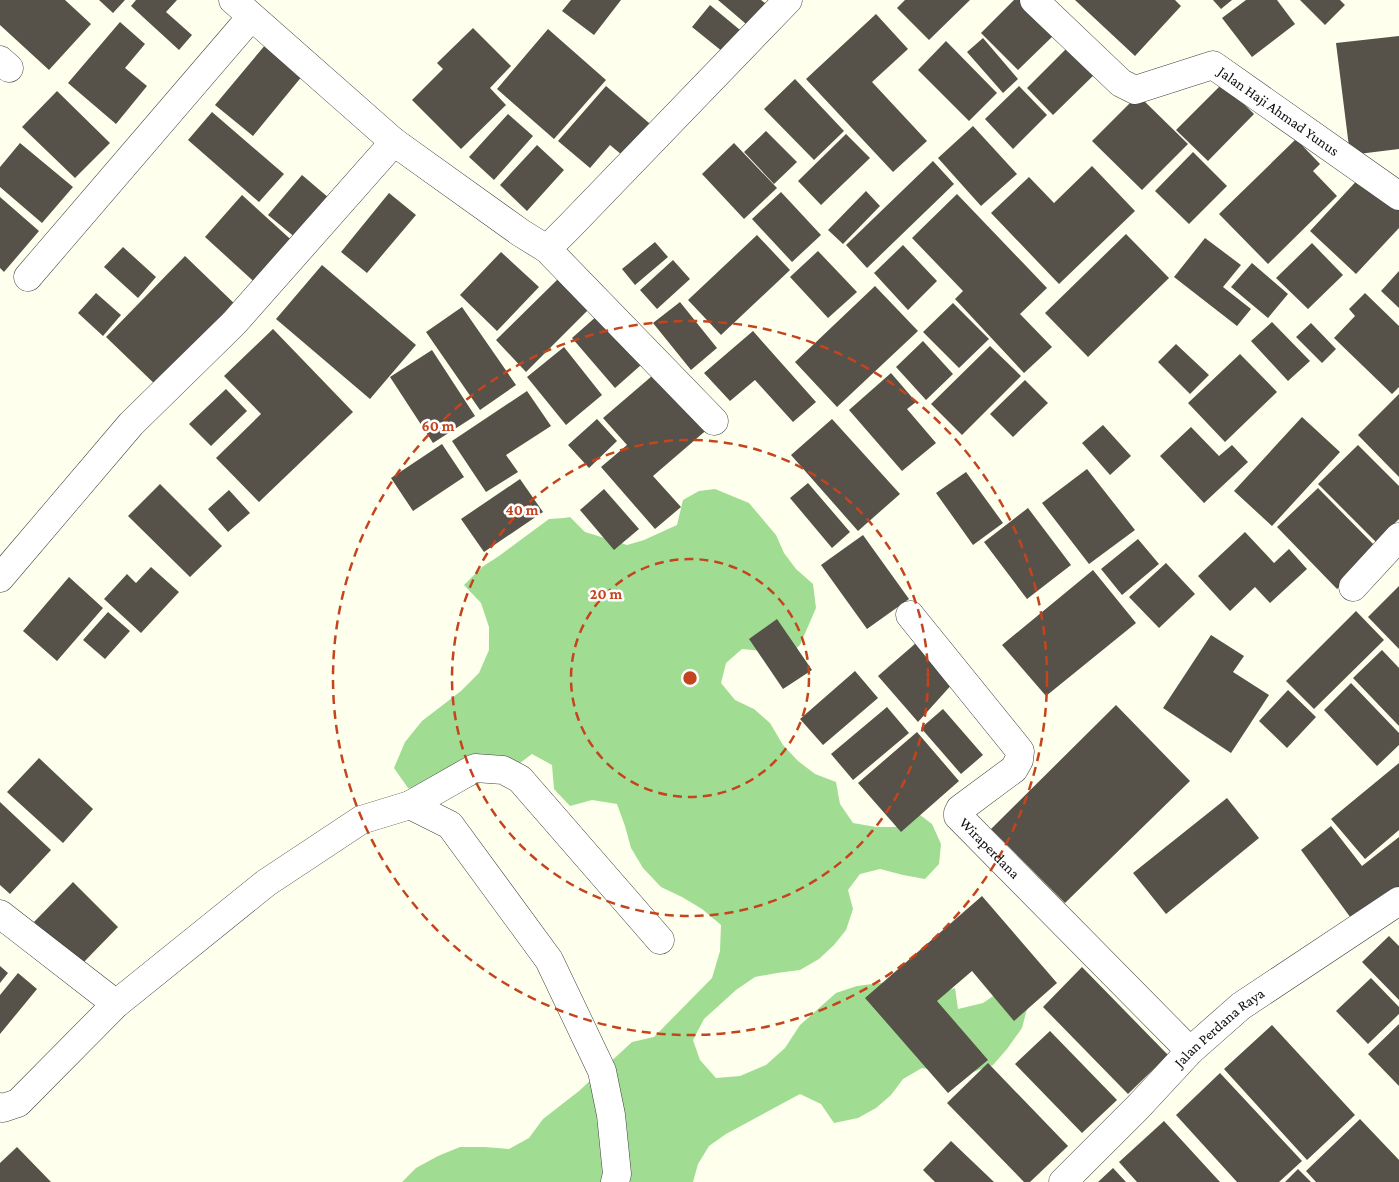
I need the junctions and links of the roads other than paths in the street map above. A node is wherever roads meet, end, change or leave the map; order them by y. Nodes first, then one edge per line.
1 (788, 0) edge
2 (1034, 0) edge
3 (242, 8) edge
4 (394, 142) junction
5 (1399, 196) edge
6 (547, 248) junction
7 (28, 277) dead end
8 (714, 421) dead end
9 (1399, 537) edge
10 (0, 578) edge
11 (1353, 587) dead end
12 (910, 615) dead end
13 (410, 804) junction
14 (1399, 900) edge
15 (0, 914) edge
16 (660, 940) dead end
17 (116, 1004) junction
18 (1190, 1051) junction
19 (0, 1107) edge
20 (614, 1182) edge
21 (1063, 1182) edge

1 - 6 street
2 - 5 street, Jalan Haji Ahmad Yunus
3 - 4 street
3 - 7 street
4 - 6 street
4 - 10 street
6 - 8 street
9 - 11 street
12 - 18 street, Wiraperdana
13 - 16 street
13 - 17 street
13 - 20 street
14 - 18 street, Jalan Perdana Raya
15 - 17 street
17 - 19 street
18 - 21 street, Jalan Perdana Raya

